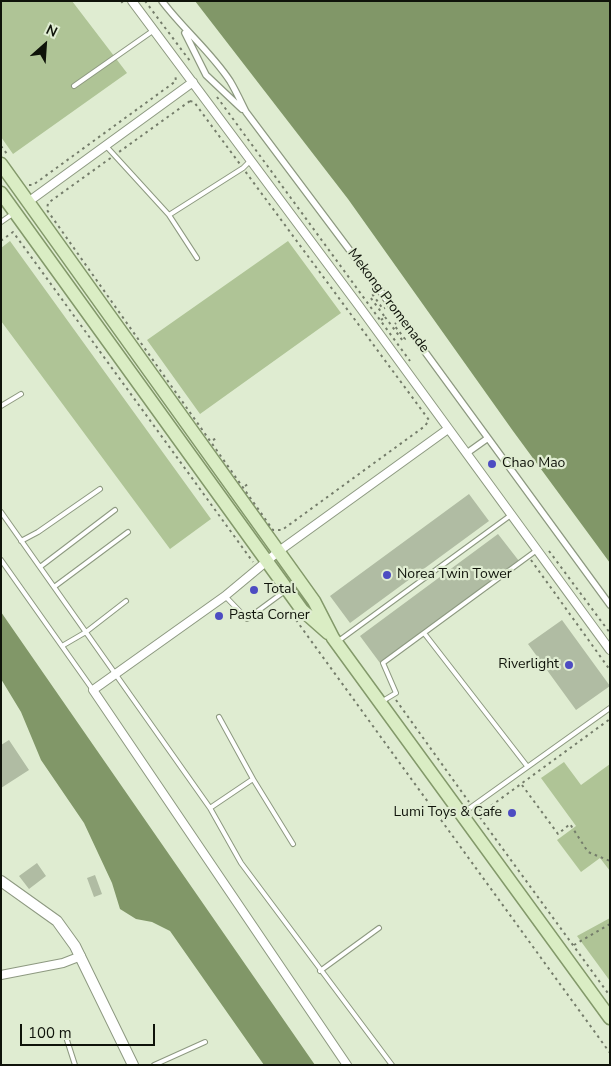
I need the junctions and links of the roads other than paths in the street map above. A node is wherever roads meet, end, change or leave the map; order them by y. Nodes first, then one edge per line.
1 (132, 1) edge
2 (162, 1) edge
3 (182, 27) junction
4 (154, 30) junction
5 (193, 82) junction
6 (74, 86) dead end
7 (246, 112) junction
8 (106, 146) junction
9 (251, 160) junction
10 (7, 163) edge
11 (1, 193) edge
12 (28, 202) junction
13 (15, 212) junction
14 (169, 215) junction
15 (2, 221) edge
16 (197, 258) dead end
17 (21, 394) dead end
18 (1, 406) edge
19 (448, 429) junction
20 (488, 438) junction
21 (467, 453) junction
22 (100, 489) dead end
23 (115, 510) dead end
24 (1, 512) edge
25 (511, 515) junction
26 (128, 532) dead end
27 (21, 540) junction
28 (537, 550) junction
29 (279, 551) junction
30 (1, 560) edge
31 (262, 565) junction
32 (40, 567) junction
33 (54, 587) junction
34 (287, 590) junction
35 (225, 596) junction
36 (126, 601) dead end
37 (610, 604) edge
38 (86, 632) junction
39 (424, 633) junction
40 (335, 640) junction
41 (62, 646) junction
42 (610, 650) edge
43 (116, 672) junction
44 (93, 690) junction
45 (381, 703) junction
46 (610, 708) edge
47 (219, 718) dead end
48 (527, 766) junction
49 (253, 779) junction
50 (210, 808) junction
51 (467, 810) junction
52 (293, 844) dead end
53 (1, 881) edge
54 (378, 928) dead end
55 (81, 956) junction
56 (320, 970) junction
57 (1, 975) edge
58 (610, 1018) edge
59 (66, 1037) dead end
60 (206, 1042) dead end
61 (75, 1065) edge
62 (133, 1065) edge
63 (154, 1065) edge
64 (347, 1065) edge
65 (392, 1065) edge

1 - 4 street
2 - 3 street, Mekong Promenade
3 - 7 street, Mekong Promenade
3 - 7 street
4 - 5 street
4 - 6 lane
5 - 8 street
5 - 9 street
7 - 20 street, Mekong Promenade
8 - 12 street
8 - 14 lane
9 - 14 lane
9 - 19 street
10 - 12 main road
11 - 13 main road
12 - 29 main road
13 - 15 lane
13 - 31 main road
14 - 16 lane
17 - 18 lane
19 - 21 street
19 - 29 street
20 - 21 street
20 - 37 street, Mekong Promenade
21 - 25 street
22 - 27 lane
23 - 32 lane
24 - 27 lane
25 - 28 street
25 - 40 lane
26 - 33 lane
27 - 32 lane
28 - 39 lane
28 - 42 street
29 - 31 street
29 - 40 main road
30 - 41 lane
31 - 34 main road
31 - 35 street
32 - 33 lane
33 - 38 lane
34 - 35 lane
34 - 40 main road
35 - 43 street
36 - 38 lane
38 - 41 lane
38 - 43 lane
39 - 45 lane
39 - 48 lane
40 - 45 main road
41 - 44 lane
43 - 44 street
43 - 50 lane
44 - 64 street
45 - 51 main road
46 - 48 lane
47 - 49 lane
48 - 51 lane
49 - 50 lane
49 - 52 lane
50 - 56 lane
51 - 58 main road
53 - 55 street
54 - 56 lane
55 - 57 street
55 - 62 street
56 - 65 lane
59 - 61 lane
60 - 63 lane

